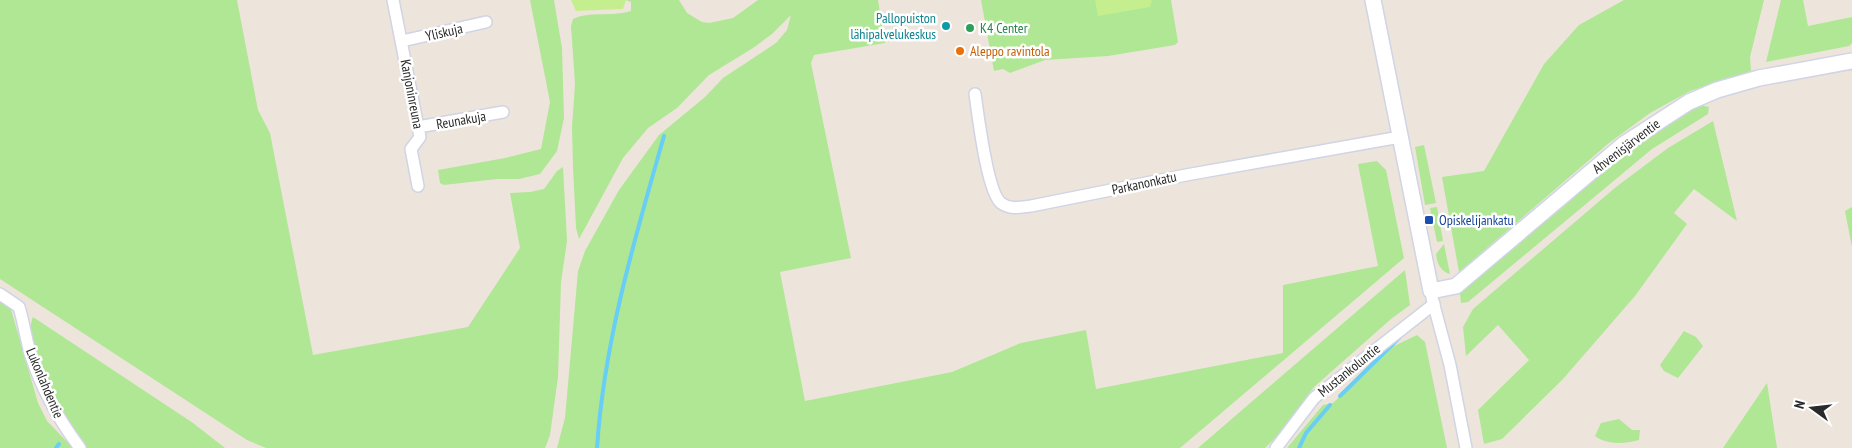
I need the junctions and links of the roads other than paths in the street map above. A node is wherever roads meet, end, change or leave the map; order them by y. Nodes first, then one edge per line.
1 (393, 0) edge
2 (1373, 0) edge
3 (486, 22) dead end
4 (402, 41) junction
5 (1852, 61) edge
6 (974, 94) dead end
7 (503, 112) dead end
8 (418, 127) junction
9 (1400, 137) junction
10 (418, 186) dead end
11 (0, 294) edge
12 (1432, 298) junction
13 (80, 448) edge
14 (1276, 448) edge
15 (1466, 448) edge

1 - 4 street, Kanjoninreuna
2 - 9 main road
3 - 4 street, Yliskuja
4 - 8 street, Kanjoninreuna
5 - 12 main road, Ahvenisjärventie
6 - 9 street, Parkanonkatu
7 - 8 street, Reunakuja
8 - 10 street, Kanjoninreuna
9 - 12 main road
11 - 13 street, Lukonlahdentie
12 - 14 street, Mustankoluntie
12 - 15 street

